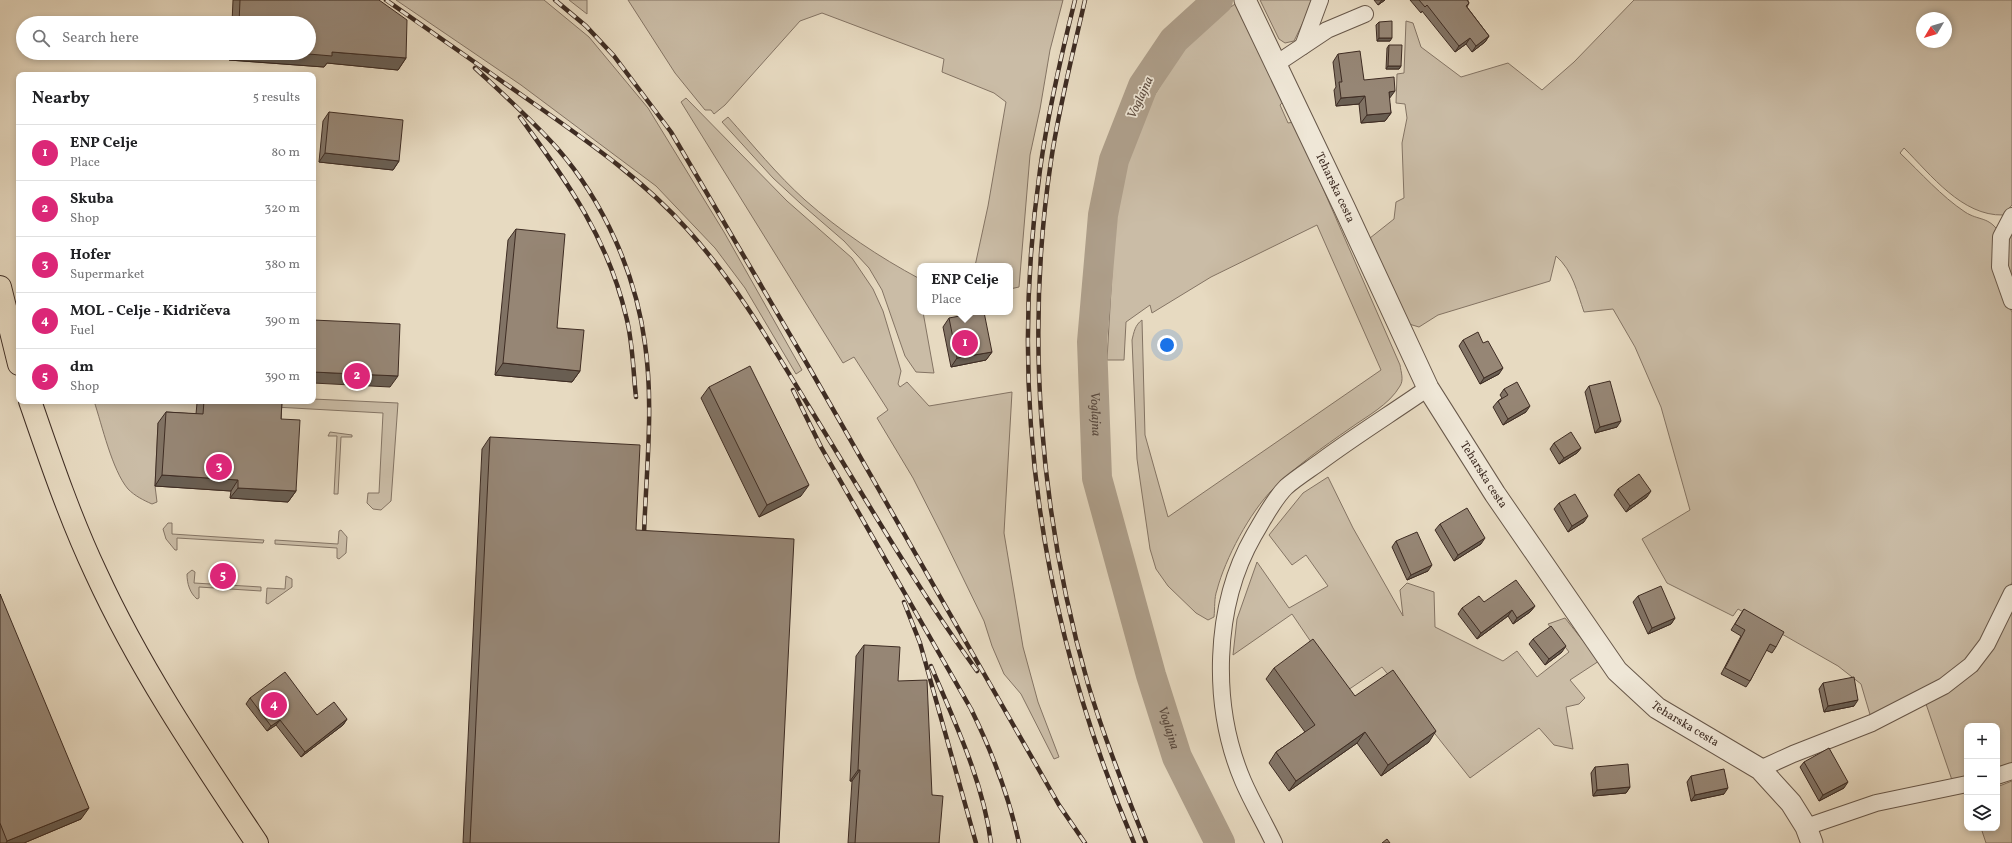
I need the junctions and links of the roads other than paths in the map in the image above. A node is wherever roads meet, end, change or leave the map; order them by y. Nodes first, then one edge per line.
1 (1245, 0) edge
2 (1320, 0) edge
3 (1365, 14) dead end
4 (1303, 46) junction
5 (1276, 64) junction
6 (2012, 216) edge
7 (0, 287) edge
8 (2012, 301) edge
9 (16, 352) edge
10 (1428, 388) junction
11 (31, 404) edge
12 (2012, 593) edge
13 (1760, 769) junction
14 (2012, 772) edge
15 (2000, 775) edge
16 (1964, 785) edge
17 (1809, 835) edge
18 (257, 843) edge
19 (1274, 843) edge

1 - 5 street, Teharska cesta
2 - 4 street
3 - 4 street
4 - 5 street
5 - 10 street, Teharska cesta
6 - 8 street
7 - 9 main road
10 - 13 street, Teharska cesta
10 - 19 street
11 - 18 main road
12 - 13 street
13 - 17 street, Teharska cesta
14 - 15 street
16 - 17 street

